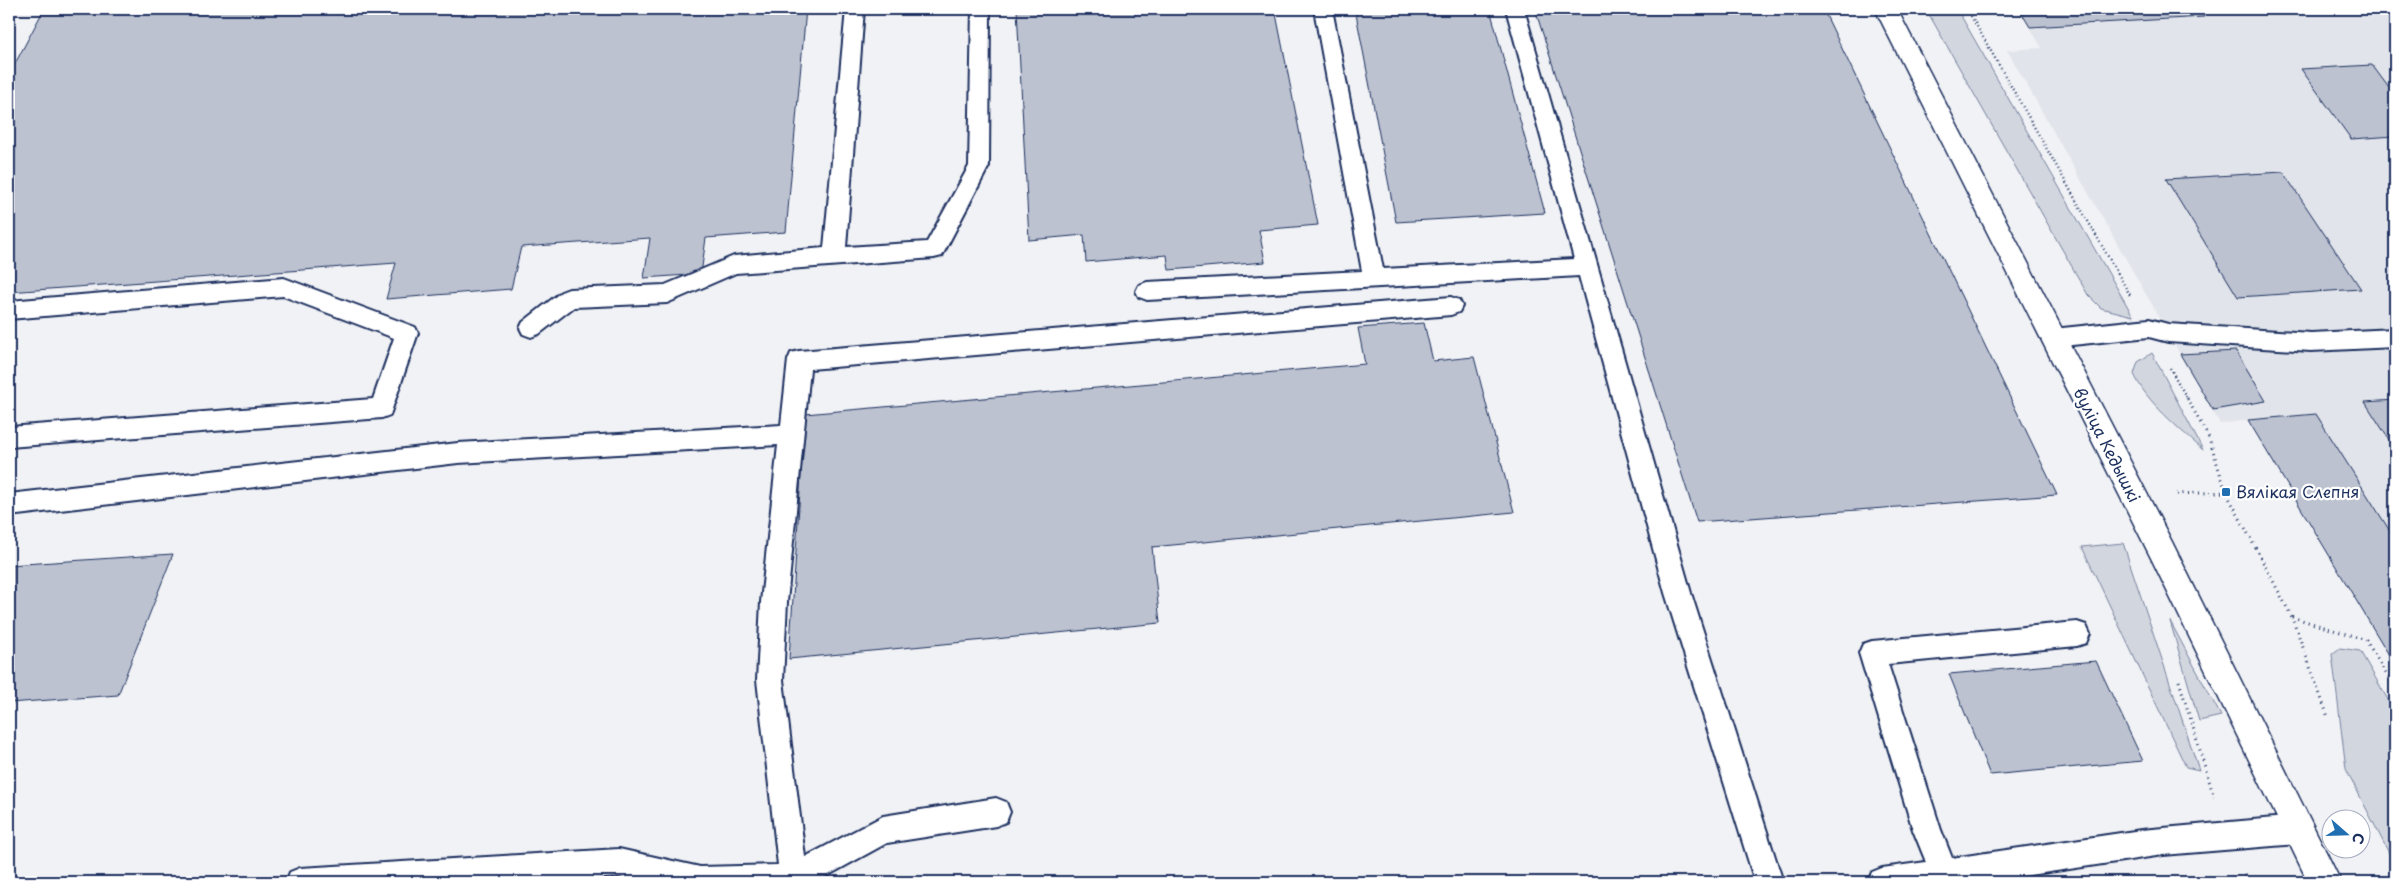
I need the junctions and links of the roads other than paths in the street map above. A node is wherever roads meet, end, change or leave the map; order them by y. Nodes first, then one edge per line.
1 (855, 9) edge
2 (982, 9) edge
3 (1323, 9) edge
4 (1515, 9) edge
5 (1886, 9) edge
6 (834, 256) junction
7 (1587, 267) junction
8 (1374, 279) junction
9 (1147, 291) dead end
10 (1451, 306) dead end
11 (9, 310) edge
12 (531, 328) dead end
13 (2053, 338) junction
14 (2395, 338) edge
15 (791, 434) junction
16 (9, 437) edge
17 (9, 505) edge
18 (2077, 634) dead end
19 (996, 812) dead end
20 (2298, 830) junction
21 (1945, 875) junction
22 (794, 881) edge
23 (300, 882) edge
24 (1769, 882) edge
25 (1882, 882) edge
26 (2325, 882) edge

1 - 6 lane
2 - 6 lane
3 - 8 lane
4 - 7 lane
5 - 13 street, вуліца Кедышкі
6 - 12 lane
7 - 8 lane
7 - 24 lane
8 - 9 lane
10 - 15 lane
11 - 16 lane
13 - 14 lane
13 - 20 street, вуліца Кедышкі
15 - 17 lane
15 - 22 lane
18 - 21 lane
19 - 22 lane
20 - 21 lane
20 - 26 street, вуліца Кедышкі
21 - 25 lane
22 - 23 lane

